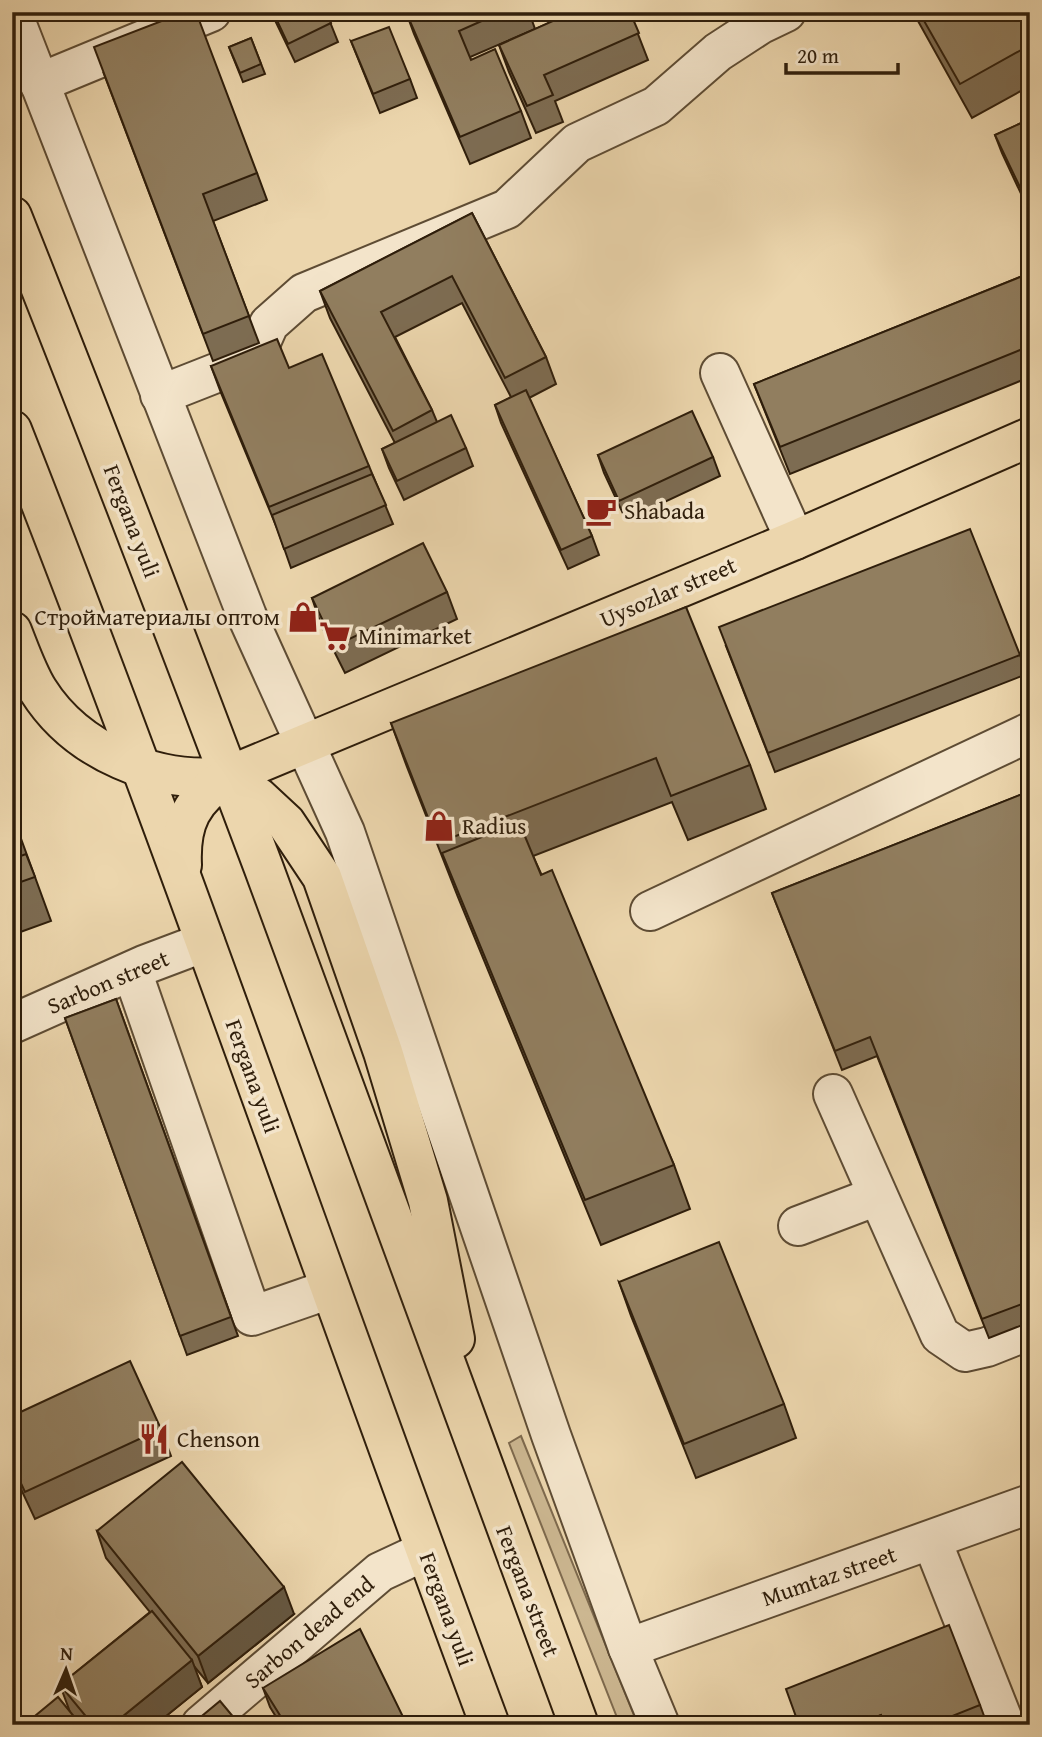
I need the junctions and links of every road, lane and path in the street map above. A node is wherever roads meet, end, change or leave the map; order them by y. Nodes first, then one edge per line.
1 (12, 12) edge
2 (211, 12) edge
3 (786, 12) edge
4 (39, 83) junction
5 (12, 216) edge
6 (720, 373) dead end
7 (160, 395) junction
8 (12, 430) edge
9 (1030, 437) edge
10 (795, 540) junction
11 (12, 632) edge
12 (1030, 732) edge
13 (305, 744) junction
14 (142, 767) junction
15 (228, 776) junction
16 (183, 877) junction
17 (650, 911) dead end
18 (205, 942) junction
19 (132, 971) junction
20 (12, 1024) edge
21 (833, 1094) dead end
22 (877, 1196) junction
23 (798, 1226) dead end
24 (330, 1289) junction
25 (1030, 1330) edge
26 (478, 1458) junction
27 (1030, 1504) edge
28 (932, 1541) junction
29 (425, 1551) junction
30 (628, 1648) junction
31 (201, 1725) edge
32 (490, 1725) edge
33 (579, 1725) edge
34 (660, 1725) edge
35 (1005, 1725) edge

1 - 4 street
2 - 4 street
3 - 7 street
4 - 7 street
5 - 15 main road, Fergana yuli
6 - 10 street
7 - 13 street
8 - 14 main road, Fergana yuli
9 - 10 main road, Uysozlar street
10 - 13 main road, Uysozlar street
11 - 14 main road
12 - 17 street
13 - 15 main road, Uysozlar street
13 - 30 street
14 - 15 main road
14 - 16 main road, Fergana yuli
15 - 16 main road
15 - 26 main road, Fergana yuli
15 - 26 main road
16 - 18 main road, Fergana yuli
18 - 19 street, Sarbon street
18 - 24 main road, Fergana yuli
19 - 20 street, Sarbon street
19 - 24 street
21 - 22 street
22 - 23 street
22 - 25 street
24 - 29 main road, Fergana yuli
26 - 33 main road, Fergana street
27 - 28 street, Mumtаz street
28 - 30 street, Mumtаz street
28 - 35 street
29 - 31 street, Sarbon dead end
29 - 32 main road, Fergana yuli
30 - 34 street

